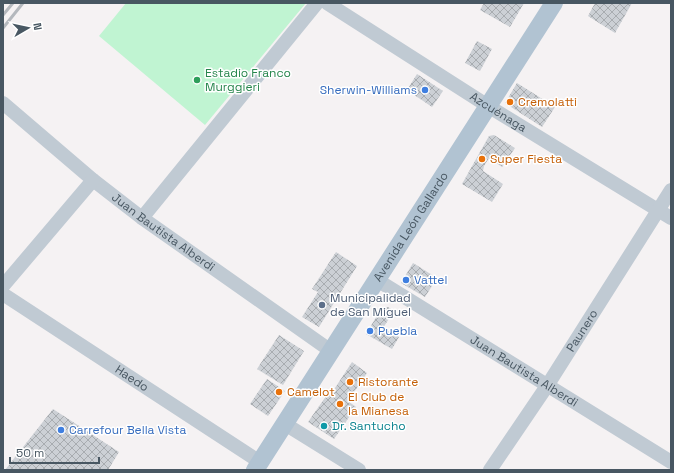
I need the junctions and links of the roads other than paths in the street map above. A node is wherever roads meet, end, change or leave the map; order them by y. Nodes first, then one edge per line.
1 (317, 3) edge
2 (327, 3) edge
3 (554, 3) edge
4 (3, 103) edge
5 (488, 106) junction
6 (93, 180) junction
7 (671, 190) edge
8 (658, 210) junction
9 (142, 218) junction
10 (671, 218) edge
11 (377, 280) junction
12 (3, 286) edge
13 (3, 294) edge
14 (331, 351) junction
15 (547, 386) junction
16 (285, 424) junction
17 (671, 462) edge
18 (258, 466) edge
19 (359, 470) edge
20 (490, 470) edge

1 - 9 street
2 - 5 street, Azcuénaga
3 - 5 main road, Avenida León Gallardo
4 - 6 street, Juan Bautista Alberdi
5 - 8 street, Azcuénaga
5 - 11 main road, Avenida León Gallardo
6 - 9 street, Juan Bautista Alberdi
6 - 12 street
7 - 8 street, Paunero
8 - 10 street, Azcuénaga
8 - 15 street, Paunero
9 - 14 street, Juan Bautista Alberdi
11 - 14 main road, Avenida León Gallardo
11 - 15 street, Juan Bautista Alberdi
13 - 18 street, Haedo
14 - 16 main road, Avenida León Gallardo
15 - 17 street, Juan Bautista Alberdi
15 - 20 street, Paunero
16 - 18 main road, Avenida León Gallardo
16 - 19 street

